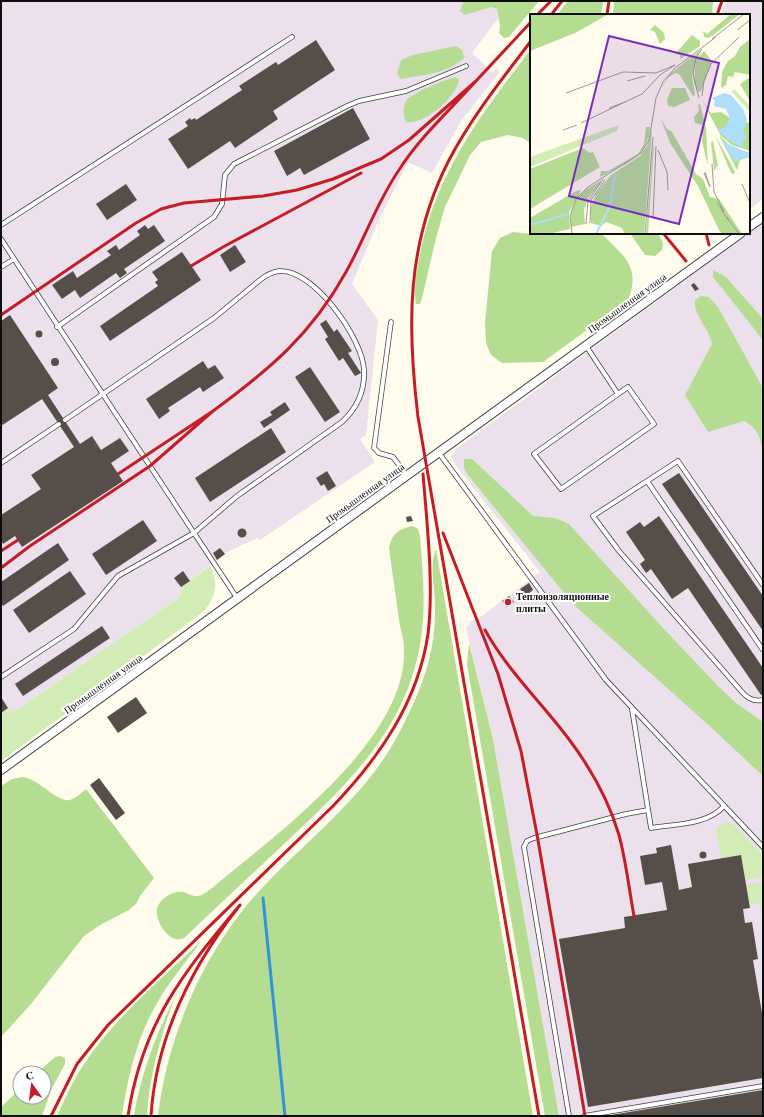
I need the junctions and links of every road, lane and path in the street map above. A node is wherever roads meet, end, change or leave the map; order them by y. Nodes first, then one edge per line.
1 (292, 37) dead end
2 (466, 66) dead end
3 (763, 217) edge
4 (1, 225) edge
5 (750, 226) edge
6 (740, 234) edge
7 (1, 239) edge
8 (14, 259) junction
9 (1, 267) edge
10 (391, 322) dead end
11 (57, 327) junction
12 (586, 346) junction
13 (618, 394) junction
14 (103, 395) junction
15 (65, 420) dead end
16 (59, 424) dead end
17 (438, 453) junction
18 (1, 463) edge
19 (406, 476) junction
20 (647, 481) junction
21 (194, 533) junction
22 (763, 585) edge
23 (238, 598) junction
24 (763, 650) edge
25 (1, 677) edge
26 (763, 700) edge
27 (632, 708) junction
28 (1, 770) edge
29 (724, 806) junction
30 (648, 810) junction
31 (763, 847) edge
32 (763, 1086) edge
33 (569, 1116) edge
34 (584, 1116) edge

1 - 4 lane
2 - 11 lane
3 - 5 street
6 - 12 street, Промышленная улица
7 - 8 lane
8 - 9 lane
8 - 11 lane
10 - 19 lane
11 - 14 lane
12 - 13 lane
12 - 17 street, Промышленная улица
13 - 13 lane
14 - 15 lane
14 - 21 lane
14 - 21 lane
16 - 18 lane
17 - 19 street, Промышленная улица
17 - 27 lane
19 - 23 street, Промышленная улица
20 - 22 lane
20 - 24 lane
20 - 26 lane
21 - 23 lane
21 - 25 lane
23 - 28 street, Промышленная улица
27 - 29 lane
27 - 30 lane
29 - 30 lane
29 - 31 lane
30 - 33 lane
32 - 34 lane

